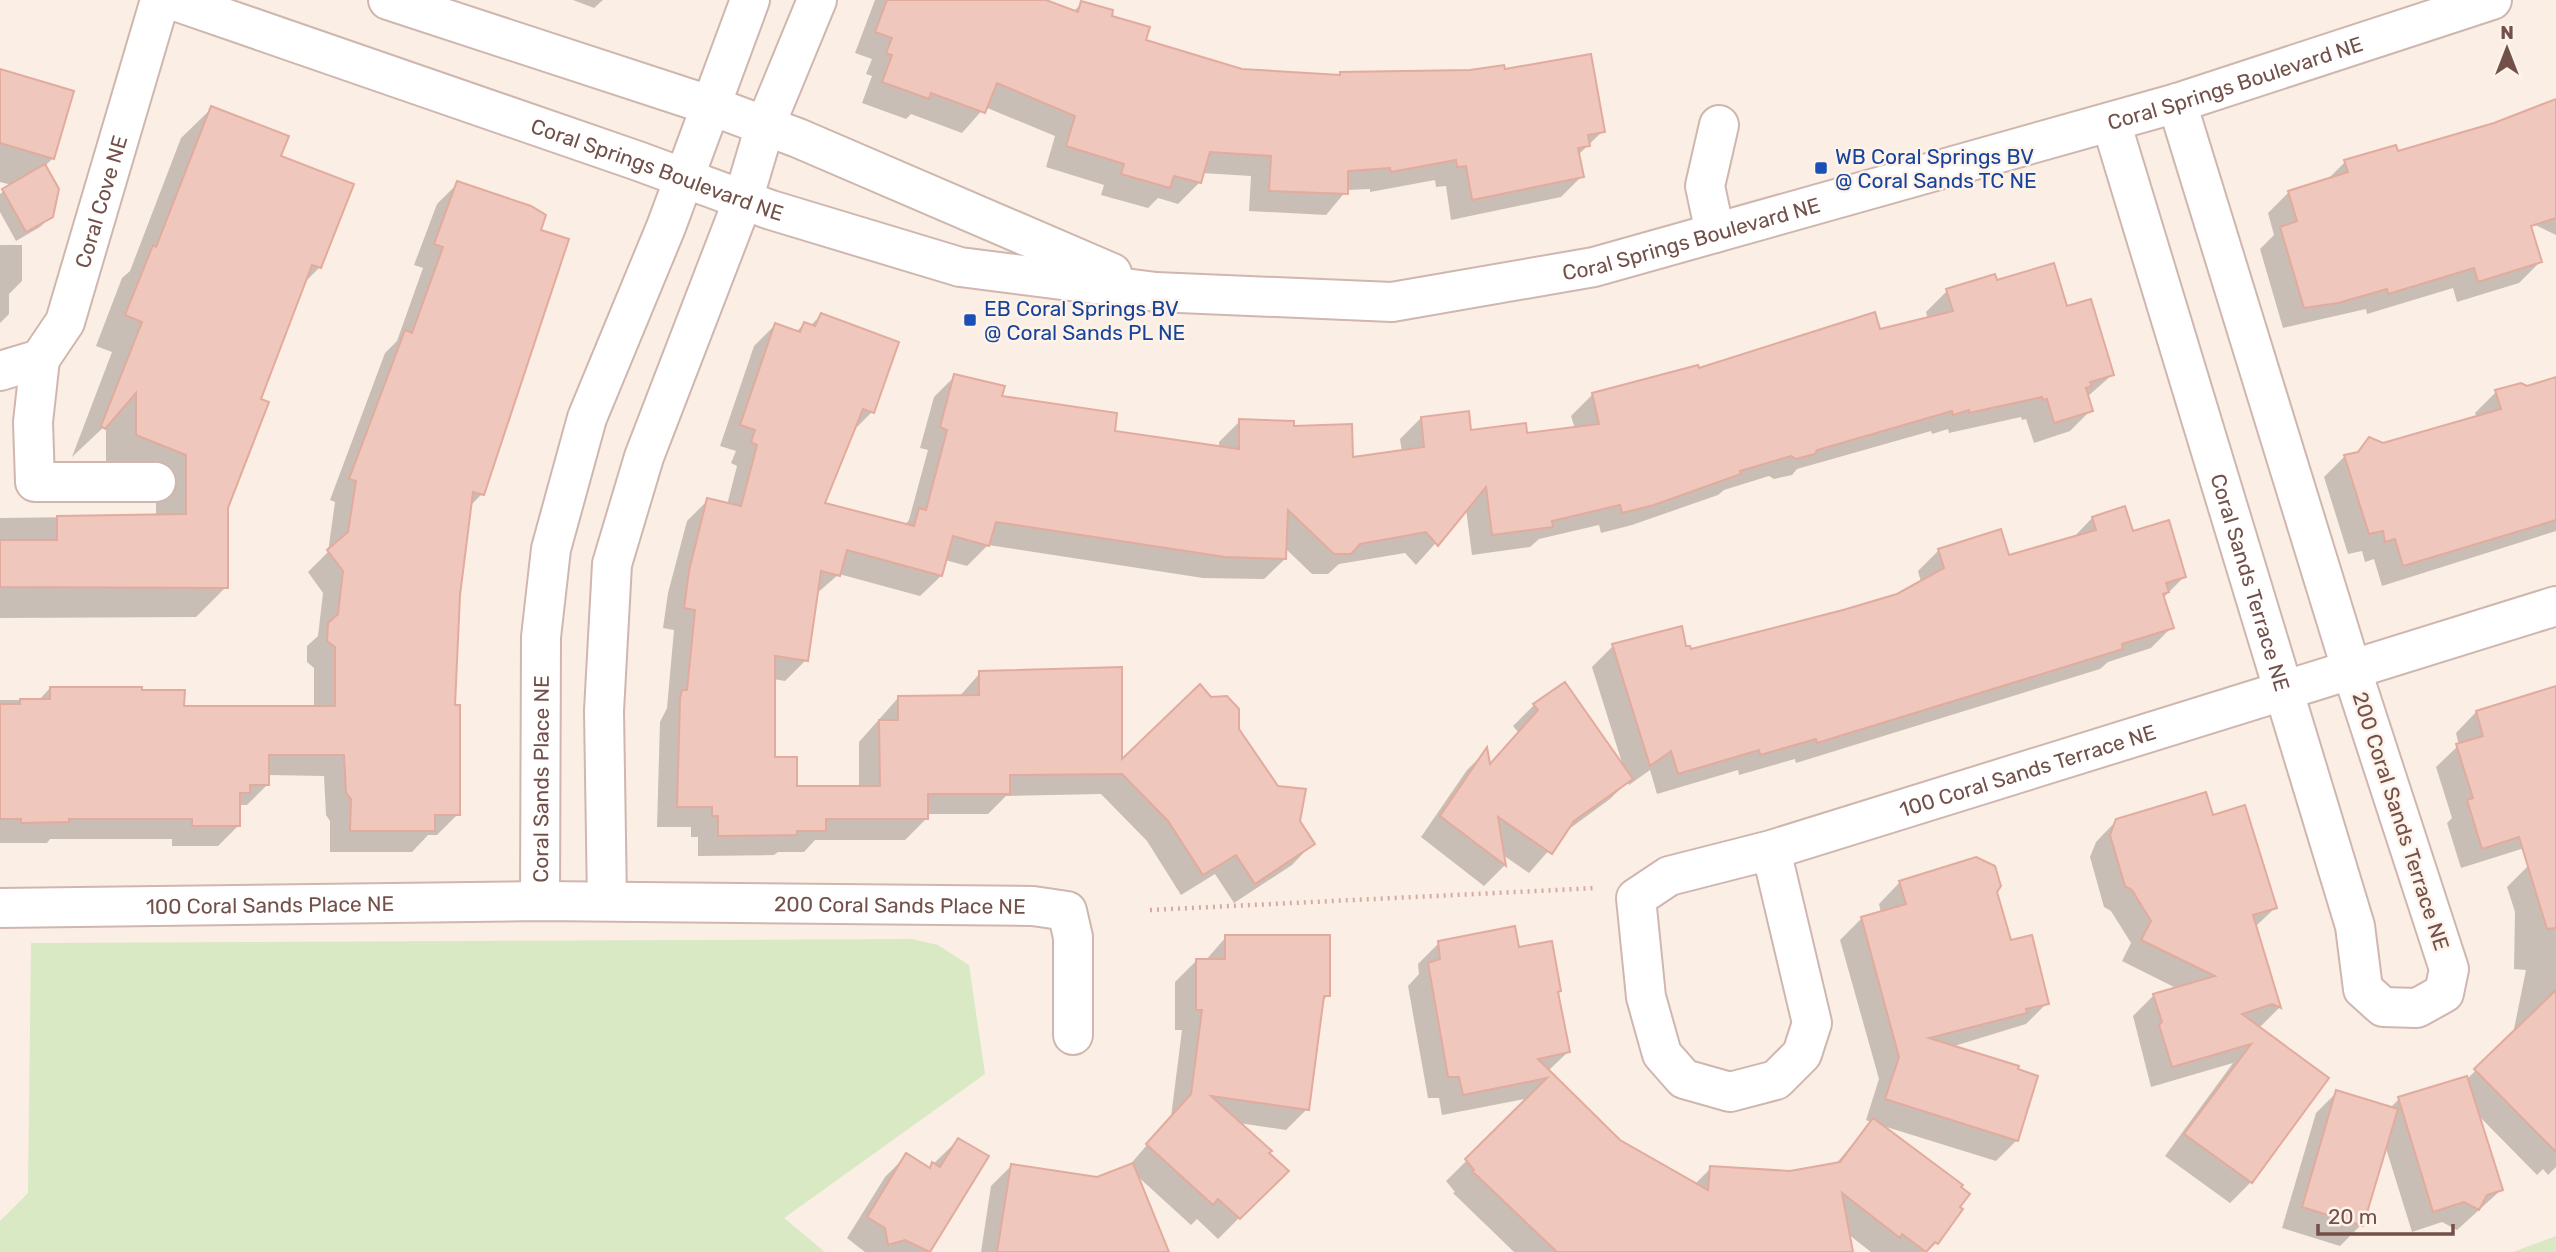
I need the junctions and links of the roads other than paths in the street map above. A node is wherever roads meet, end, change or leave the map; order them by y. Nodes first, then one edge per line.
1 (160, 0) edge
2 (172, 0) edge
3 (388, 0) edge
4 (750, 0) edge
5 (817, 0) edge
6 (2492, 0) edge
7 (2177, 103) junction
8 (709, 105) junction
9 (2111, 122) junction
10 (1719, 125) dead end
11 (765, 126) junction
12 (684, 178) junction
13 (743, 200) junction
14 (1715, 233) junction
15 (1156, 292) junction
16 (40, 359) junction
17 (0, 371) edge
18 (156, 482) dead end
19 (2556, 606) edge
20 (2351, 668) junction
21 (2284, 691) junction
22 (1771, 850) junction
23 (540, 901) junction
24 (607, 901) junction
25 (0, 908) edge
26 (1073, 1035) dead end

1 - 16 street, Coral Cove NE
2 - 12 street, Coral Springs Boulevard NE
3 - 8 street, Coral Springs Boulevard NE
4 - 8 street, Coral Sands Place NE
5 - 11 street
6 - 7 street, Coral Springs Boulevard NE
7 - 9 street, Coral Springs Boulevard NE
7 - 20 street
8 - 11 street, Coral Springs Boulevard NE
8 - 12 street, Coral Sands Place NE
9 - 14 street, Coral Springs Boulevard NE
9 - 21 street, Coral Sands Terrace NE
10 - 14 street
11 - 13 street
11 - 15 street, Coral Springs Boulevard NE
12 - 13 street, Coral Springs Boulevard NE
12 - 23 street, Coral Sands Place NE
13 - 15 street, Coral Springs Boulevard NE
13 - 24 street
14 - 15 street, Coral Springs Boulevard NE
16 - 17 street
16 - 18 street
19 - 20 street, Coral Sands Terrace NE
20 - 21 street, Coral Sands Terrace NE
20 - 21 street, 200 Coral Sands Terrace NE
21 - 22 street, 100 Coral Sands Terrace NE
22 - 22 street, 100 Coral Sands Terrace NE
23 - 24 street, Coral Sands Place NE
23 - 25 street, 100 Coral Sands Place NE
24 - 26 street, 200 Coral Sands Place NE

